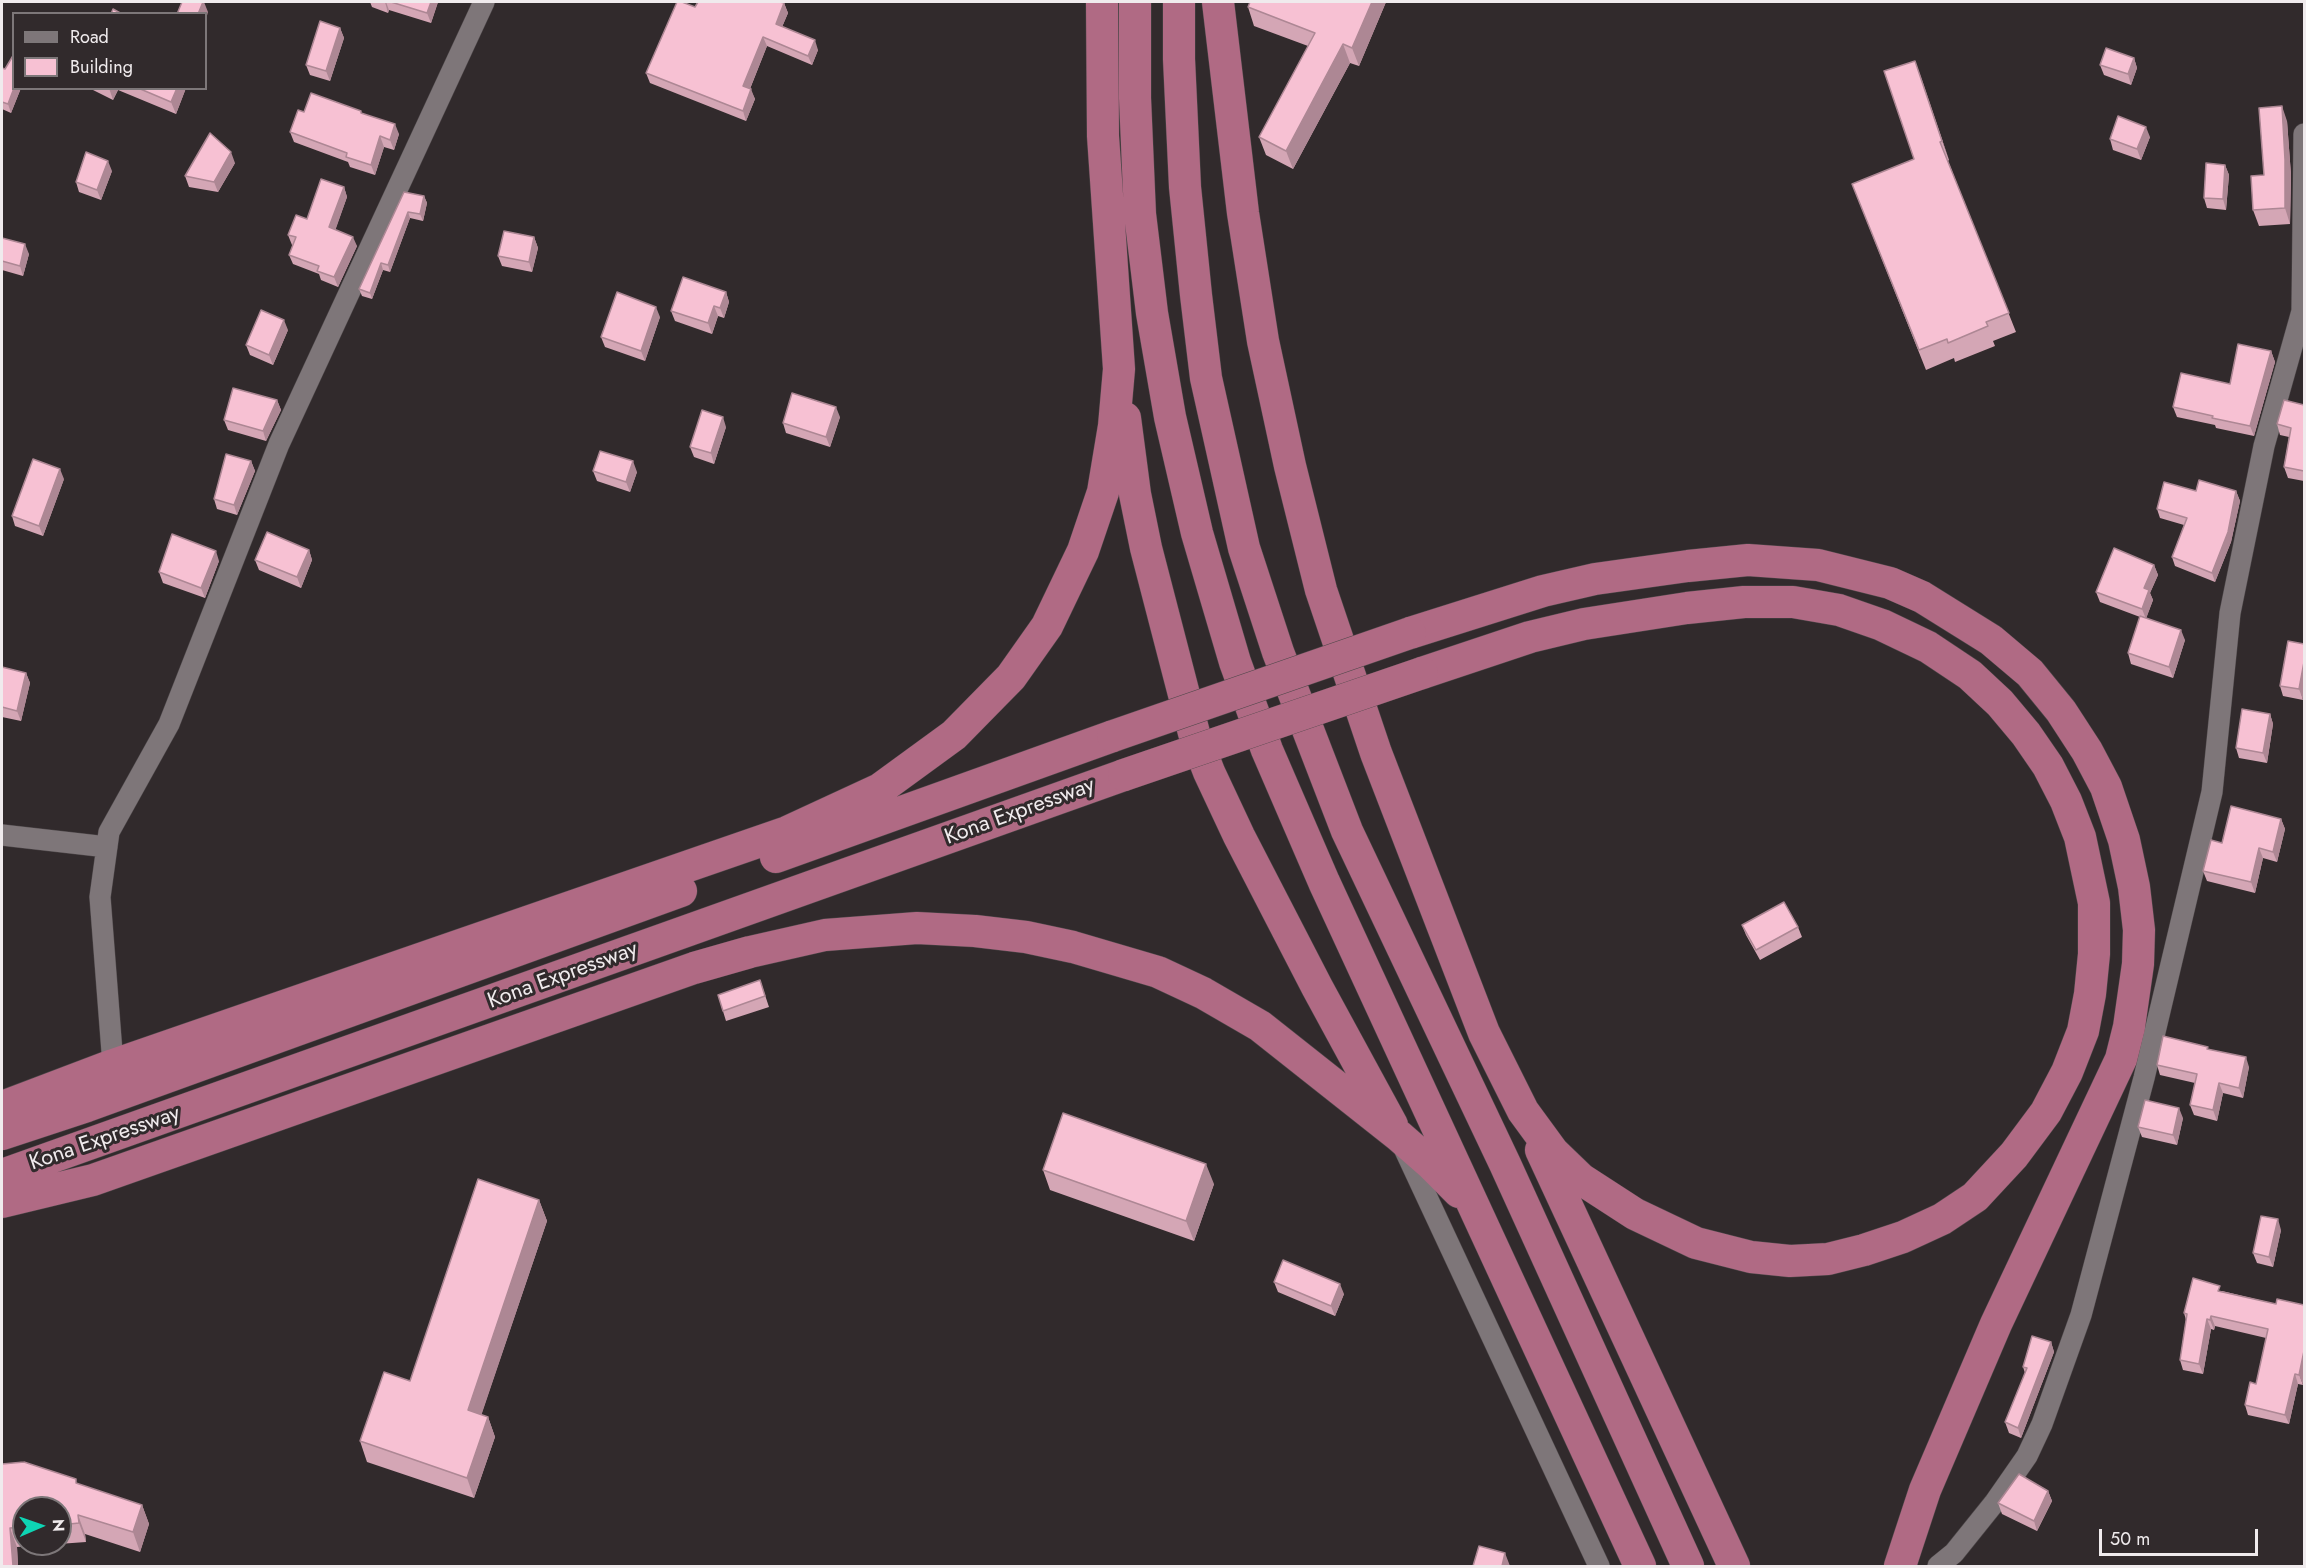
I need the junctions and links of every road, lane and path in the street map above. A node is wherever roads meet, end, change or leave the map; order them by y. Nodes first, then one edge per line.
1 (483, 2) edge
2 (1102, 2) edge
3 (1136, 2) edge
4 (1179, 2) edge
5 (1218, 2) edge
6 (2304, 134) edge
7 (1119, 369) junction
8 (2, 835) edge
9 (107, 847) junction
10 (113, 1065) junction
11 (2, 1107) edge
12 (1523, 1112) junction
13 (2, 1134) edge
14 (1399, 1136) junction
15 (2, 1175) edge
16 (2, 1202) edge
17 (1479, 1216) junction
18 (1599, 1566) edge
19 (1640, 1566) edge
20 (1688, 1566) edge
21 (1734, 1566) edge
22 (1900, 1566) edge
23 (1938, 1566) edge

1 - 9 street
2 - 7 highway
3 - 17 highway
4 - 20 highway
5 - 12 highway
6 - 23 street
7 - 10 highway
7 - 14 highway
8 - 9 street
9 - 10 street
10 - 11 highway
12 - 15 highway, Kona Expressway, bridge
12 - 21 highway
13 - 22 highway, Kona Expressway, bridge
14 - 16 highway
14 - 17 highway
14 - 18 street
17 - 19 highway

